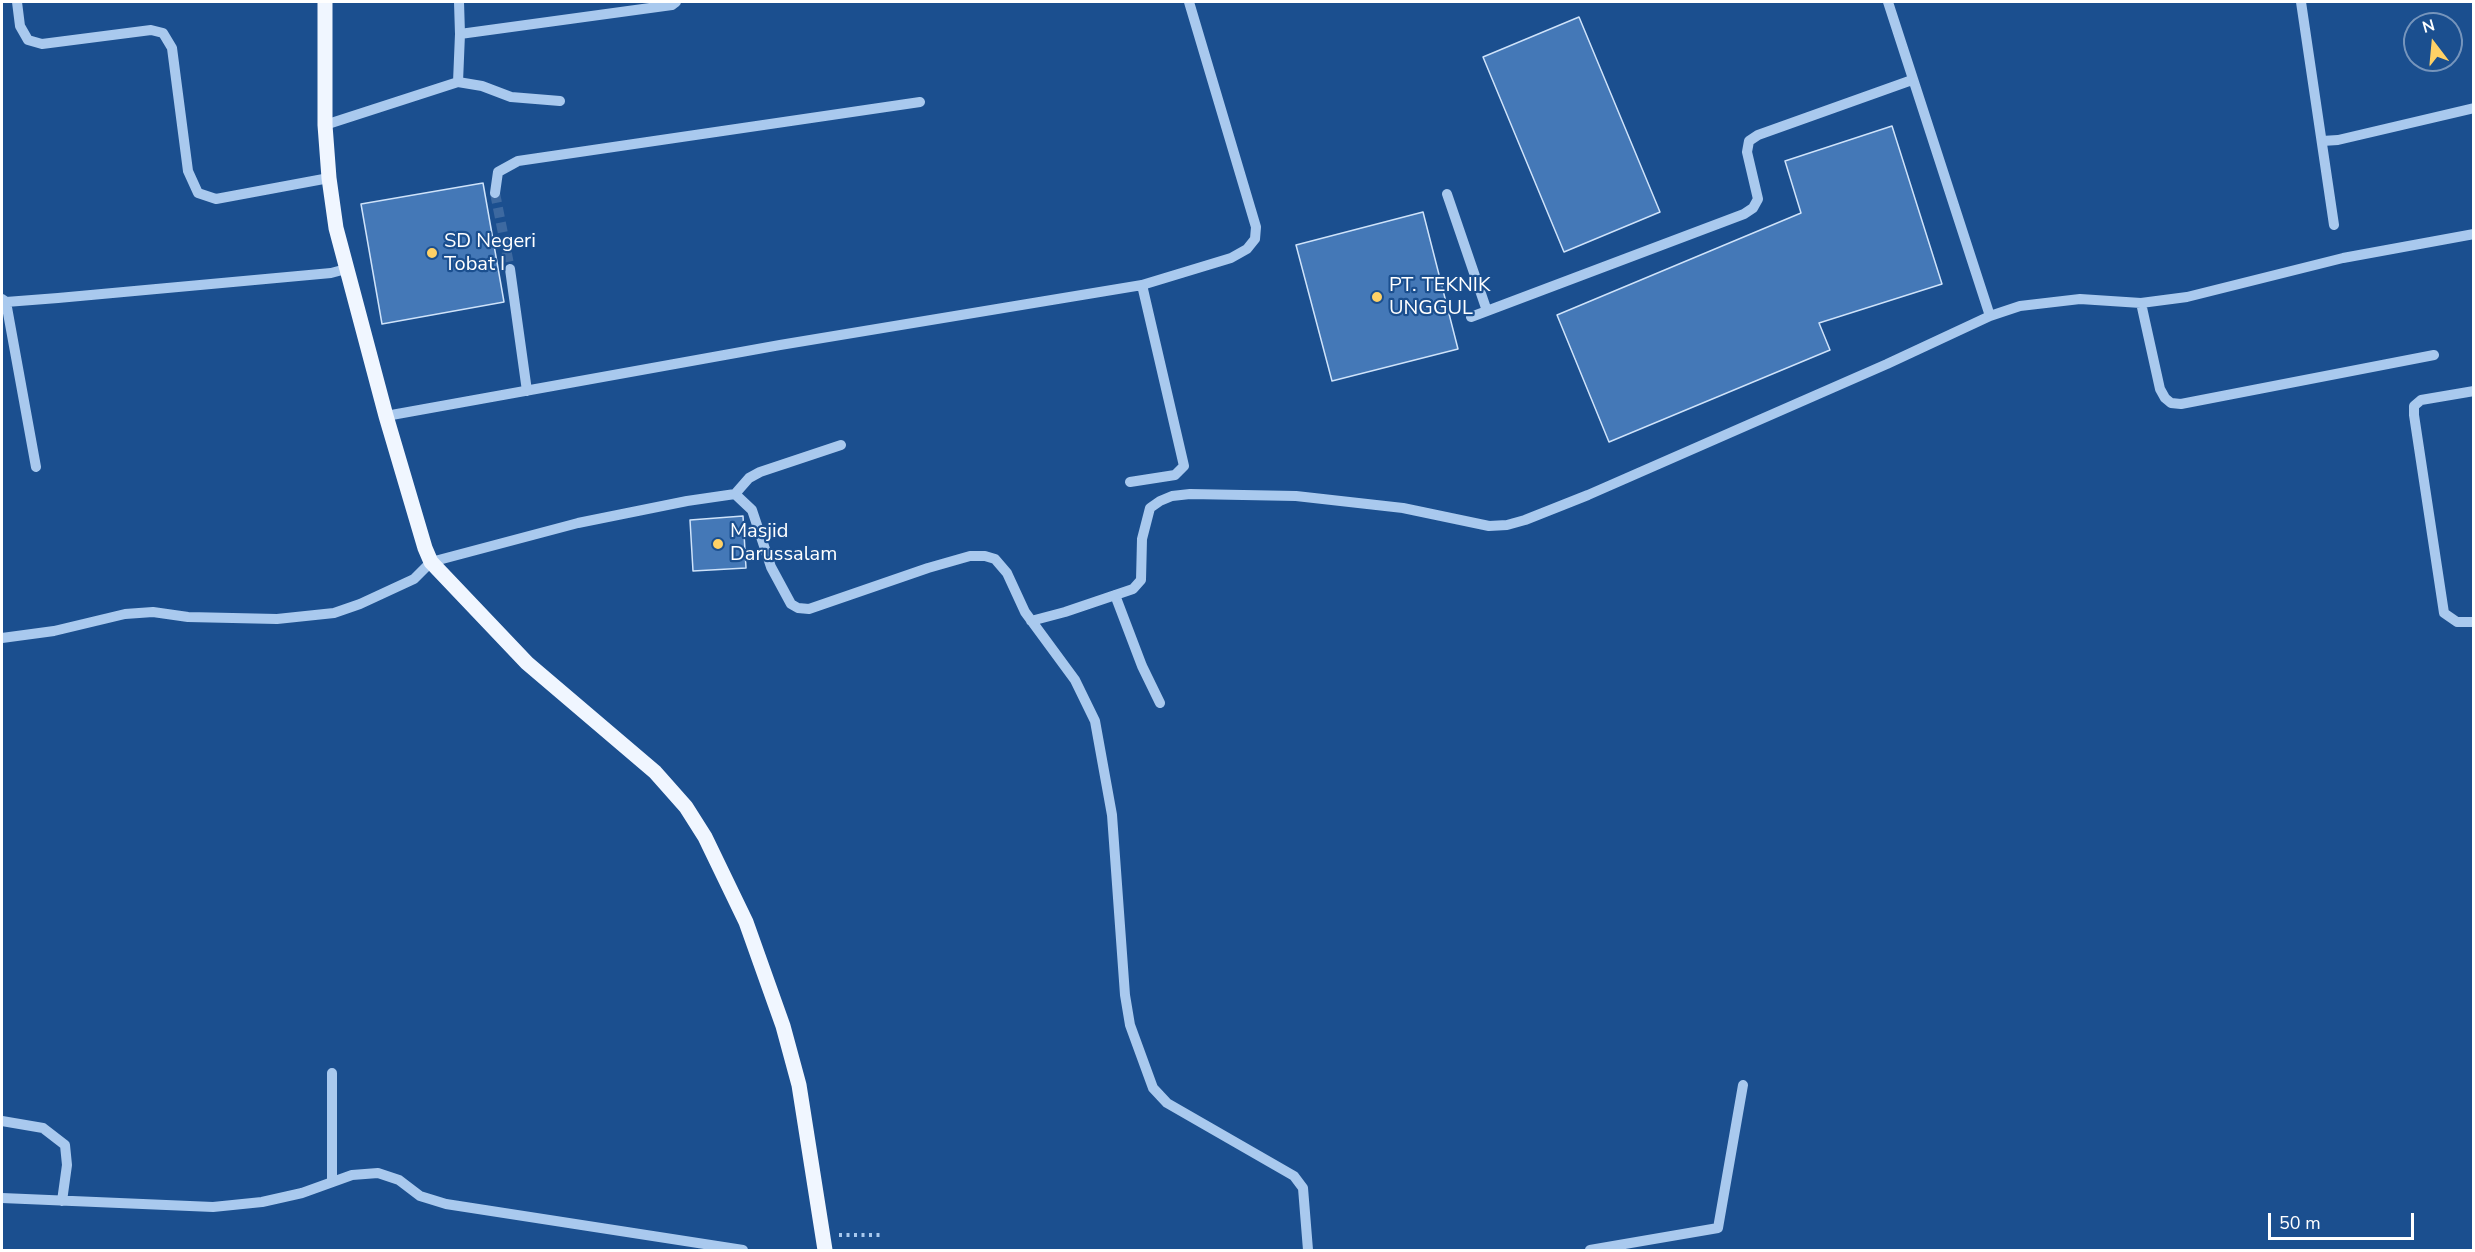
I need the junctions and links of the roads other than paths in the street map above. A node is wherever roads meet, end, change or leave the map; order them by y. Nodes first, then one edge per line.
1 (17, 2) edge
2 (325, 2) edge
3 (459, 2) edge
4 (676, 2) edge
5 (1189, 2) edge
6 (1888, 2) edge
7 (2301, 2) edge
8 (460, 33) junction
9 (1912, 80) junction
10 (458, 82) junction
11 (560, 101) dead end
12 (920, 102) dead end
13 (2474, 108) edge
14 (325, 125) junction
15 (2322, 141) junction
16 (329, 178) junction
17 (495, 193) tunnel mouth
18 (1447, 194) dead end
19 (2334, 225) dead end
20 (2474, 234) edge
21 (346, 269) junction
22 (510, 269) tunnel mouth
23 (1142, 285) junction
24 (4, 301) edge
25 (2141, 303) junction
26 (1487, 311) junction
27 (1990, 316) junction
28 (1471, 317) dead end
29 (2434, 355) dead end
30 (527, 391) junction
31 (2474, 391) edge
32 (386, 416) junction
33 (841, 445) dead end
34 (36, 467) dead end
35 (1130, 482) dead end
36 (735, 494) junction
37 (431, 562) junction
38 (1116, 595) junction
39 (1031, 621) junction
40 (2474, 622) edge
41 (2, 638) edge
42 (1160, 704) dead end
43 (332, 1073) dead end
44 (1743, 1085) dead end
45 (2, 1121) edge
46 (332, 1182) junction
47 (2, 1198) edge
48 (62, 1200) junction
49 (824, 1243) edge
50 (743, 1251) edge
51 (1308, 1251) edge
52 (1590, 1251) edge

1 - 16 street
2 - 14 main road
3 - 8 street
4 - 8 street
5 - 23 street
6 - 9 street
7 - 15 street
8 - 10 street
9 - 26 street
9 - 27 street
10 - 11 street
10 - 14 street
12 - 17 street
13 - 15 street
14 - 16 main road
15 - 19 street
16 - 21 main road
18 - 26 street
20 - 25 street
21 - 24 street
21 - 32 main road
22 - 30 street
23 - 30 street
23 - 35 street
24 - 34 street
25 - 27 street
25 - 29 street
26 - 28 street
27 - 38 street
30 - 32 street
31 - 40 street
32 - 37 main road
33 - 36 street
36 - 37 street
36 - 39 street
37 - 41 street
37 - 49 main road
38 - 39 street
38 - 42 street
39 - 51 street
43 - 46 street
44 - 52 street
45 - 48 street
46 - 48 street
46 - 50 street
47 - 48 street

